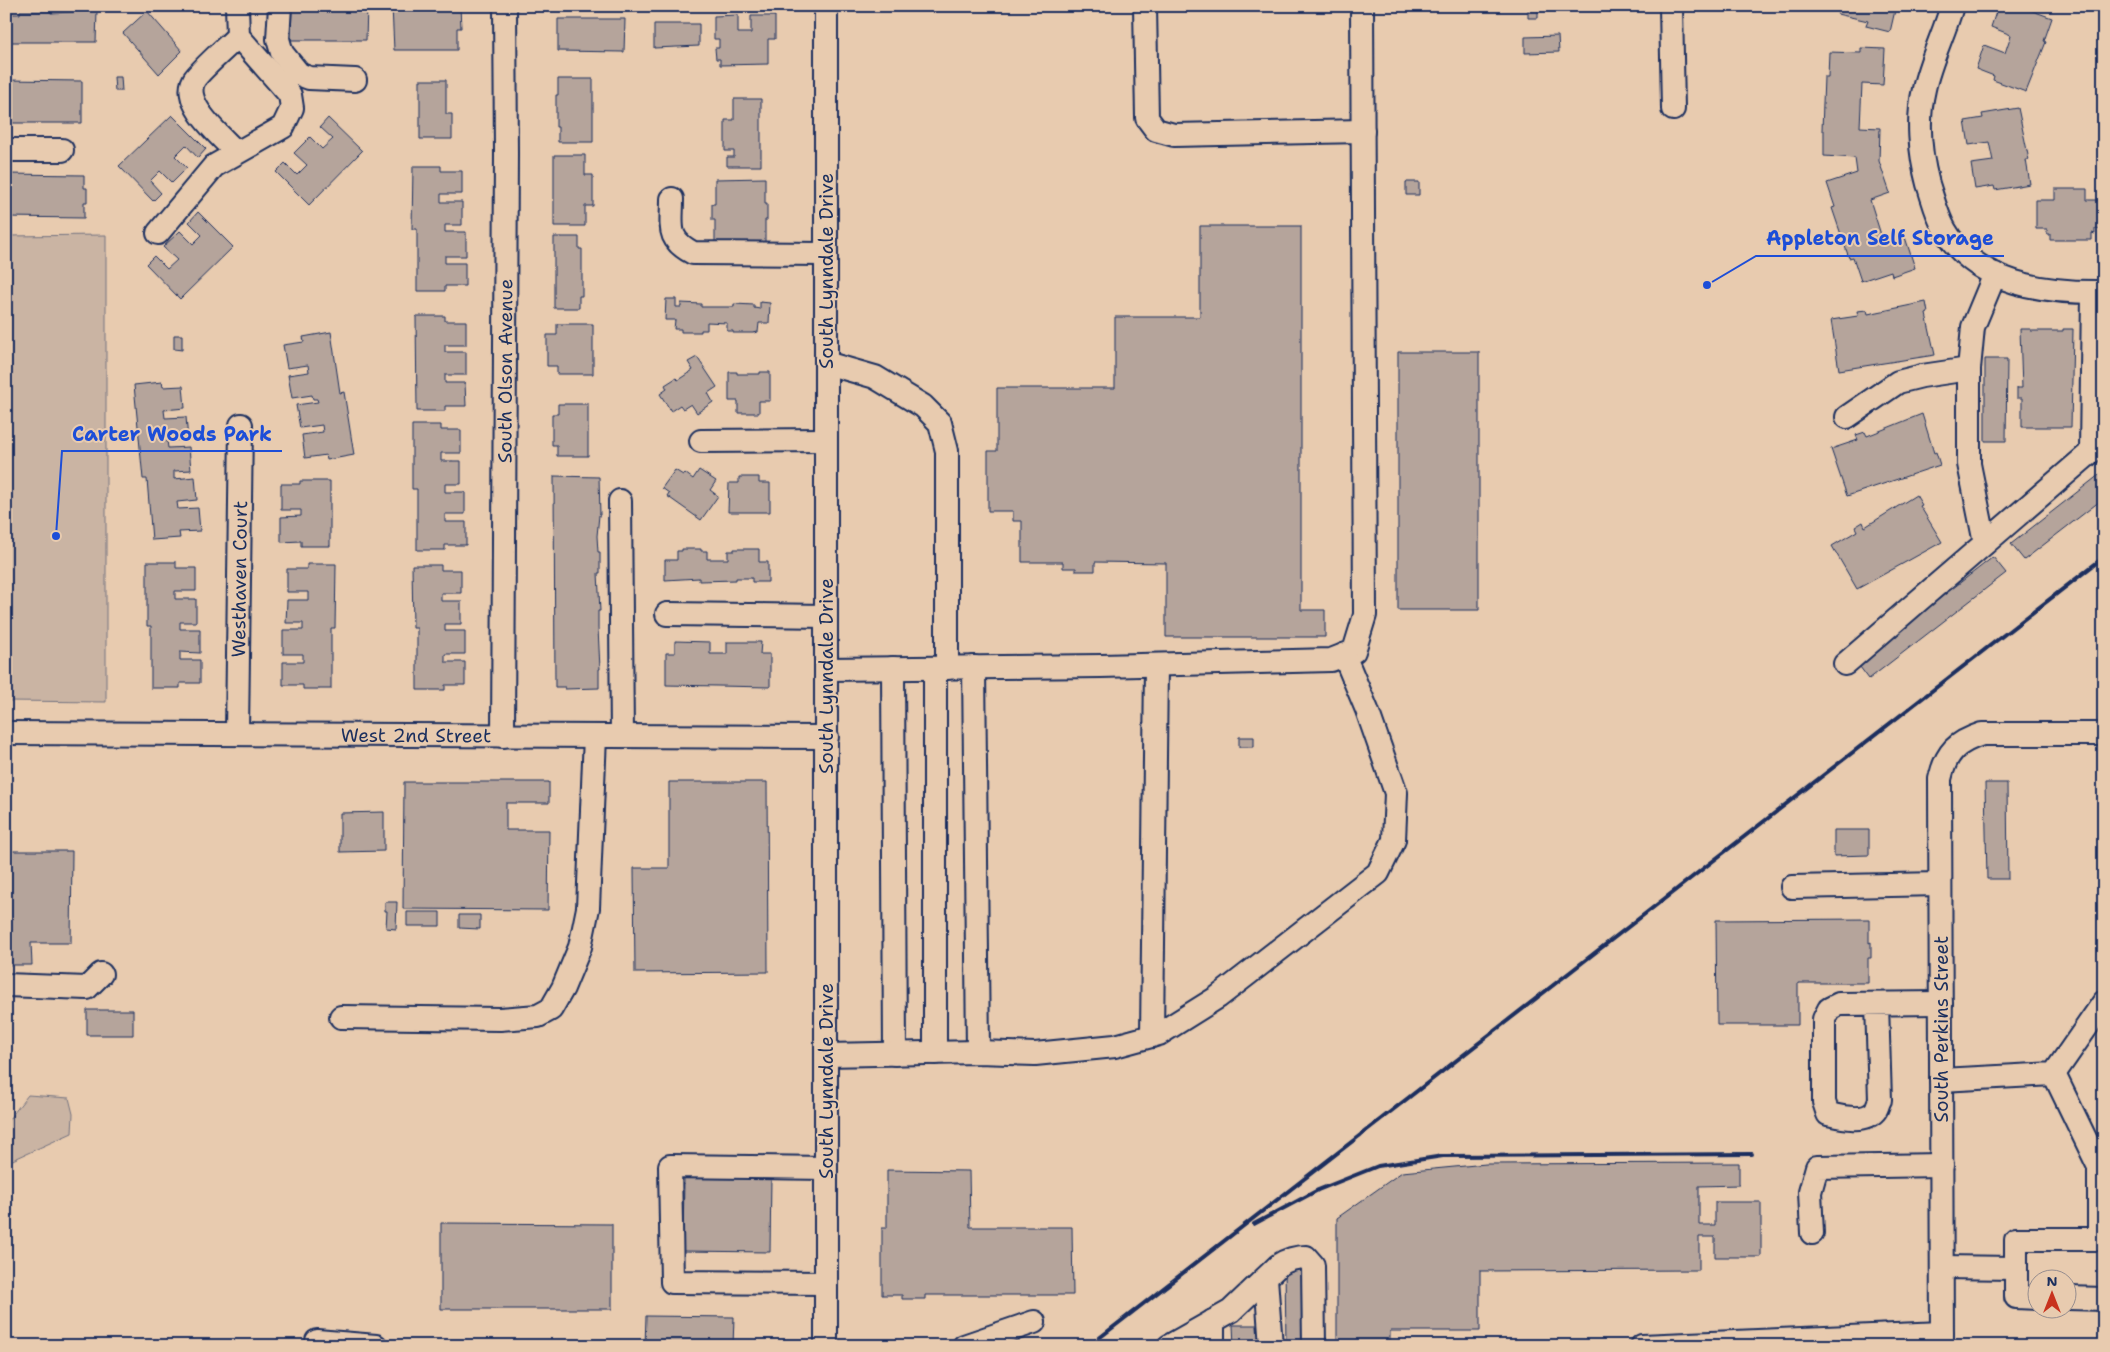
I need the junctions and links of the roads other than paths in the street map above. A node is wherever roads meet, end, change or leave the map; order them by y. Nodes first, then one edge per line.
1 (238, 6) edge
2 (280, 6) edge
3 (505, 6) edge
4 (826, 6) edge
5 (1145, 6) edge
6 (1362, 6) edge
7 (1671, 6) edge
8 (1952, 6) edge
9 (238, 36) junction
10 (354, 80) dead end
11 (1673, 109) dead end
12 (1363, 131) junction
13 (6, 150) edge
14 (62, 150) dead end
15 (236, 152) junction
16 (672, 199) dead end
17 (158, 233) dead end
18 (826, 254) junction
19 (1996, 274) junction
20 (2099, 292) edge
21 (826, 363) junction
22 (1969, 369) junction
23 (1847, 417) dead end
24 (241, 425) dead end
25 (826, 440) junction
26 (701, 441) dead end
27 (620, 501) dead end
28 (1986, 543) junction
29 (667, 614) dead end
30 (826, 616) junction
31 (1344, 655) junction
32 (1844, 664) dead end
33 (1156, 665) junction
34 (893, 668) junction
35 (941, 668) junction
36 (974, 668) junction
37 (827, 669) junction
38 (6, 733) edge
39 (237, 734) junction
40 (2104, 734) edge
41 (503, 736) junction
42 (595, 736) junction
43 (622, 736) junction
44 (827, 737) junction
45 (1940, 884) junction
46 (1792, 888) dead end
47 (101, 974) dead end
48 (6, 984) edge
49 (2104, 1002) edge
50 (1941, 1003) junction
51 (1877, 1004) junction
52 (341, 1017) dead end
53 (1152, 1036) junction
54 (978, 1052) junction
55 (935, 1053) junction
56 (894, 1054) junction
57 (826, 1055) junction
58 (2054, 1074) junction
59 (1941, 1080) junction
60 (1942, 1165) junction
61 (826, 1168) junction
62 (1812, 1233) dead end
63 (2102, 1239) edge
64 (1942, 1267) junction
65 (2015, 1268) junction
66 (1266, 1278) junction
67 (826, 1284) junction
68 (2028, 1298) edge
69 (2078, 1298) edge
70 (2104, 1299) edge
71 (1213, 1321) junction
72 (1034, 1322) dead end
73 (1942, 1339) edge
74 (317, 1341) dead end
75 (376, 1346) edge
76 (826, 1346) edge
77 (964, 1346) edge
78 (1169, 1346) edge
79 (1214, 1346) edge
80 (1270, 1346) edge
81 (1314, 1346) edge
82 (1642, 1346) edge

1 - 9 street
2 - 10 street
3 - 41 street, South Olson Avenue
4 - 18 street, South Lynndale Drive
5 - 12 street
6 - 12 street
7 - 11 street
8 - 19 street
9 - 15 street
9 - 15 street
12 - 31 street
13 - 14 street
15 - 17 street
16 - 18 street
18 - 21 street, South Lynndale Drive
19 - 20 street
19 - 22 street
20 - 28 street
21 - 25 street, South Lynndale Drive
21 - 35 street
22 - 23 street
22 - 28 street
24 - 39 street, Westhaven Court
25 - 26 street
25 - 30 street, South Lynndale Drive
27 - 43 street
28 - 32 street
29 - 30 street
30 - 37 street, South Lynndale Drive
31 - 33 street
31 - 53 street
33 - 36 street
33 - 53 street
34 - 35 street
34 - 37 street
34 - 56 street
35 - 36 street
35 - 55 street
36 - 54 street
37 - 44 street, South Lynndale Drive
38 - 39 street, West 2nd Street
39 - 41 street, West 2nd Street
40 - 45 street, South Perkins Street
41 - 42 street, West 2nd Street
42 - 43 street, West 2nd Street
42 - 52 street
43 - 44 street, West 2nd Street
44 - 57 street, South Lynndale Drive
45 - 46 street
45 - 50 street, South Perkins Street
47 - 48 street
49 - 58 street
50 - 51 street
50 - 59 street, South Perkins Street
51 - 51 street
53 - 54 street
54 - 55 street
55 - 56 street
56 - 57 street
57 - 61 street, South Lynndale Drive
58 - 59 street
58 - 63 street
59 - 60 street, South Perkins Street
60 - 62 street
60 - 64 street, South Perkins Street
61 - 67 street, South Lynndale Drive
61 - 67 street
63 - 65 street
64 - 65 street
64 - 73 street, South Perkins Street
65 - 68 street
66 - 71 street
66 - 80 street
66 - 81 street
67 - 76 street, South Lynndale Drive
69 - 70 street
71 - 78 street
71 - 79 street
72 - 77 street
73 - 82 street
74 - 75 street

